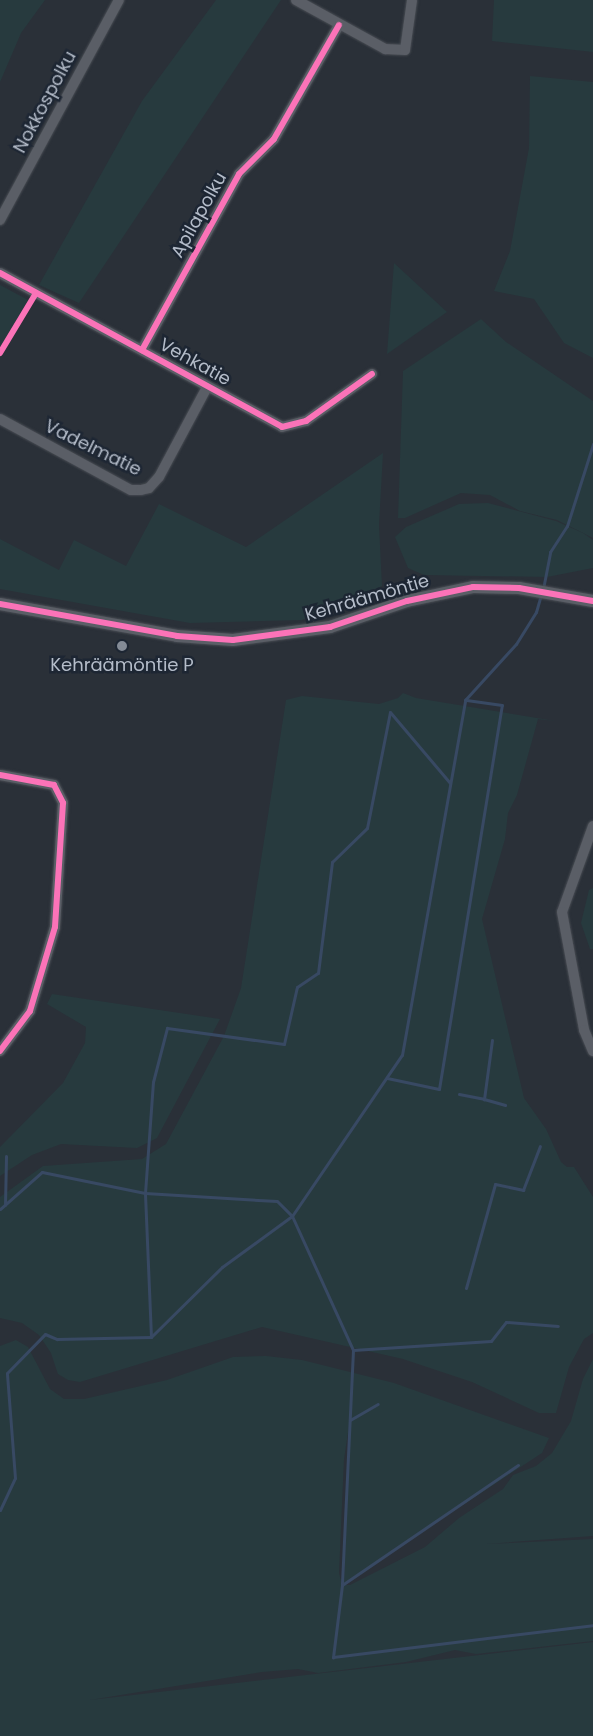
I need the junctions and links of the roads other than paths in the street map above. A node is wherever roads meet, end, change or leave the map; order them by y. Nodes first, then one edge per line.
1 (119, 0) edge
2 (296, 0) edge
3 (412, 0) edge
4 (339, 25) junction
5 (0, 220) edge
6 (0, 273) edge
7 (142, 350) junction
8 (372, 374) dead end
9 (207, 387) junction
10 (0, 419) edge
11 (593, 601) edge
12 (0, 604) edge
13 (0, 775) edge
14 (593, 826) edge
15 (589, 1029) edge
16 (0, 1051) edge
17 (593, 1051) edge

1 - 5 street, Nokkospolku
2 - 4 street
3 - 4 street
4 - 7 street, Apilapolku
6 - 7 street, Vehkatie
7 - 9 street, Vehkatie
8 - 9 street, Vehkatie
9 - 10 street, Vadelmatie
11 - 12 street, Kehräämöntie
13 - 16 street
14 - 15 street
15 - 17 street

